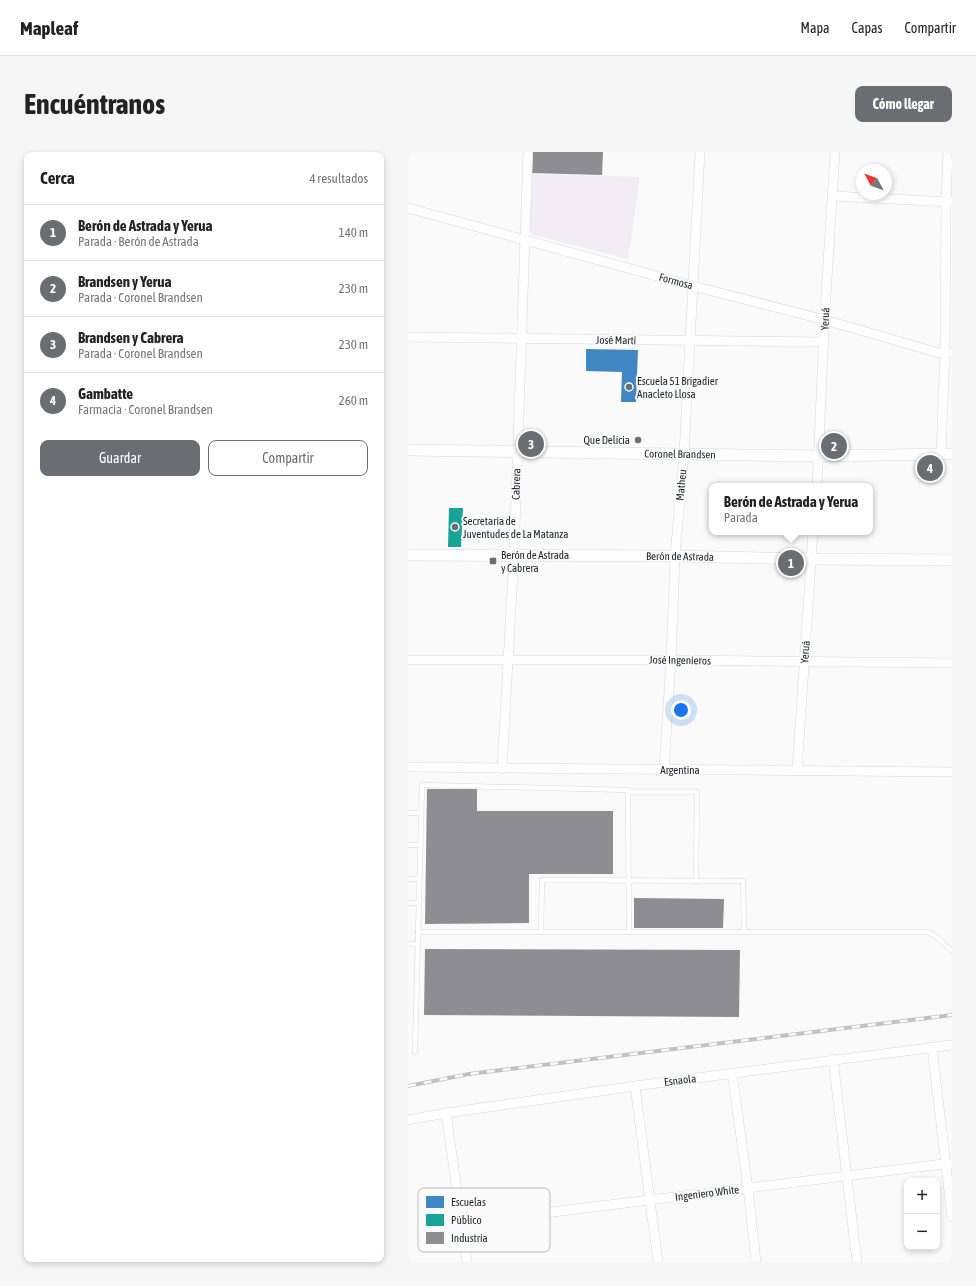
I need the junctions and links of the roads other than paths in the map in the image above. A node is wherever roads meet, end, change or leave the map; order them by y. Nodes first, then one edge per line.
1 (528, 152) edge
2 (700, 152) edge
3 (835, 152) edge
4 (948, 152) edge
5 (833, 196) junction
6 (949, 202) edge
7 (408, 208) edge
8 (525, 239) junction
9 (693, 286) junction
10 (825, 320) junction
11 (408, 337) edge
12 (522, 338) junction
13 (690, 341) junction
14 (824, 342) junction
15 (948, 353) edge
16 (408, 450) edge
17 (517, 451) junction
18 (684, 454) junction
19 (947, 454) edge
20 (819, 456) junction
21 (816, 483) edge
22 (813, 535) edge
23 (408, 555) edge
24 (514, 555) junction
25 (675, 556) junction
26 (811, 559) junction
27 (952, 560) edge
28 (408, 660) edge
29 (508, 660) junction
30 (671, 660) junction
31 (805, 662) junction
32 (952, 663) edge
33 (408, 767) edge
34 (502, 769) junction
35 (664, 770) junction
36 (797, 771) junction
37 (952, 772) edge
38 (628, 792) junction
39 (408, 813) edge
40 (421, 813) junction
41 (408, 845) edge
42 (420, 845) junction
43 (408, 878) edge
44 (419, 878) junction
45 (629, 880) junction
46 (696, 880) junction
47 (408, 903) edge
48 (418, 903) junction
49 (418, 932) junction
50 (541, 932) junction
51 (629, 932) junction
52 (744, 932) junction
53 (408, 944) edge
54 (417, 944) junction
55 (952, 951) edge
56 (952, 1045) edge
57 (932, 1047) junction
58 (415, 1052) dead end
59 (833, 1059) junction
60 (732, 1073) junction
61 (635, 1086) junction
62 (446, 1113) junction
63 (408, 1120) edge
64 (949, 1164) edge
65 (847, 1176) junction
66 (457, 1188) edge
67 (748, 1188) junction
68 (650, 1200) junction
69 (550, 1212) edge
70 (952, 1217) edge
71 (466, 1252) edge
72 (467, 1262) edge
73 (658, 1262) edge
74 (756, 1262) edge
75 (857, 1262) edge

1 - 8 street, Cabrera
2 - 9 street, Matheu
3 - 5 street, Yeruá
4 - 6 street
5 - 6 street
5 - 10 street, Yeruá
6 - 15 street
7 - 8 street, Formosa
8 - 9 street, Formosa
8 - 12 street, Cabrera
9 - 10 street, Formosa
9 - 13 street, Matheu
10 - 14 street, Yeruá
10 - 15 street, Formosa
11 - 12 street, José Martí
12 - 13 street, José Martí
12 - 17 street, Cabrera
13 - 14 street, José Martí
13 - 18 street, Matheu
14 - 20 street, Yeruá
15 - 19 street
16 - 17 street, Coronel Brandsen
17 - 18 street, Coronel Brandsen
17 - 24 street, Cabrera
18 - 20 street, Coronel Brandsen
18 - 25 street, Matheu
19 - 20 street, Coronel Brandsen
20 - 21 street, Yeruá
22 - 26 street, Yeruá
23 - 24 street, Berón de Astrada
24 - 25 street, Berón de Astrada
24 - 29 street, Cabrera
25 - 26 street, Berón de Astrada
25 - 30 street, Matheu
26 - 27 street, Berón de Astrada
26 - 31 street, Yeruá
28 - 29 street, José Ingenieros
29 - 30 street, José Ingenieros
29 - 34 street, Cabrera
30 - 31 street, José Ingenieros
30 - 35 street, Matheu
31 - 32 street, José Ingenieros
31 - 36 street, Yeruá
33 - 34 street, Argentina
34 - 35 street, Argentina
35 - 36 street, Argentina
36 - 37 street, Argentina
38 - 40 lane
38 - 45 lane
38 - 46 lane
39 - 40 lane
40 - 42 lane
41 - 42 lane
42 - 44 lane
43 - 44 lane
44 - 48 lane
45 - 46 lane
45 - 50 lane
45 - 51 lane
46 - 52 lane
47 - 48 lane
48 - 49 lane
49 - 50 lane
49 - 54 lane
50 - 51 lane
51 - 52 lane
52 - 55 lane
53 - 54 lane
54 - 58 lane
56 - 57 street, Esnaola
57 - 59 street, Esnaola
57 - 64 street
59 - 60 street, Esnaola
59 - 65 street
60 - 61 street, Esnaola
60 - 67 street
61 - 62 street, Esnaola
61 - 68 street
62 - 63 street, Esnaola
62 - 66 street
64 - 65 street, Ingeniero White
64 - 70 street
65 - 67 street, Ingeniero White
65 - 75 street
67 - 68 street, Ingeniero White
67 - 74 street
68 - 69 street, Ingeniero White
68 - 73 street
71 - 72 street

